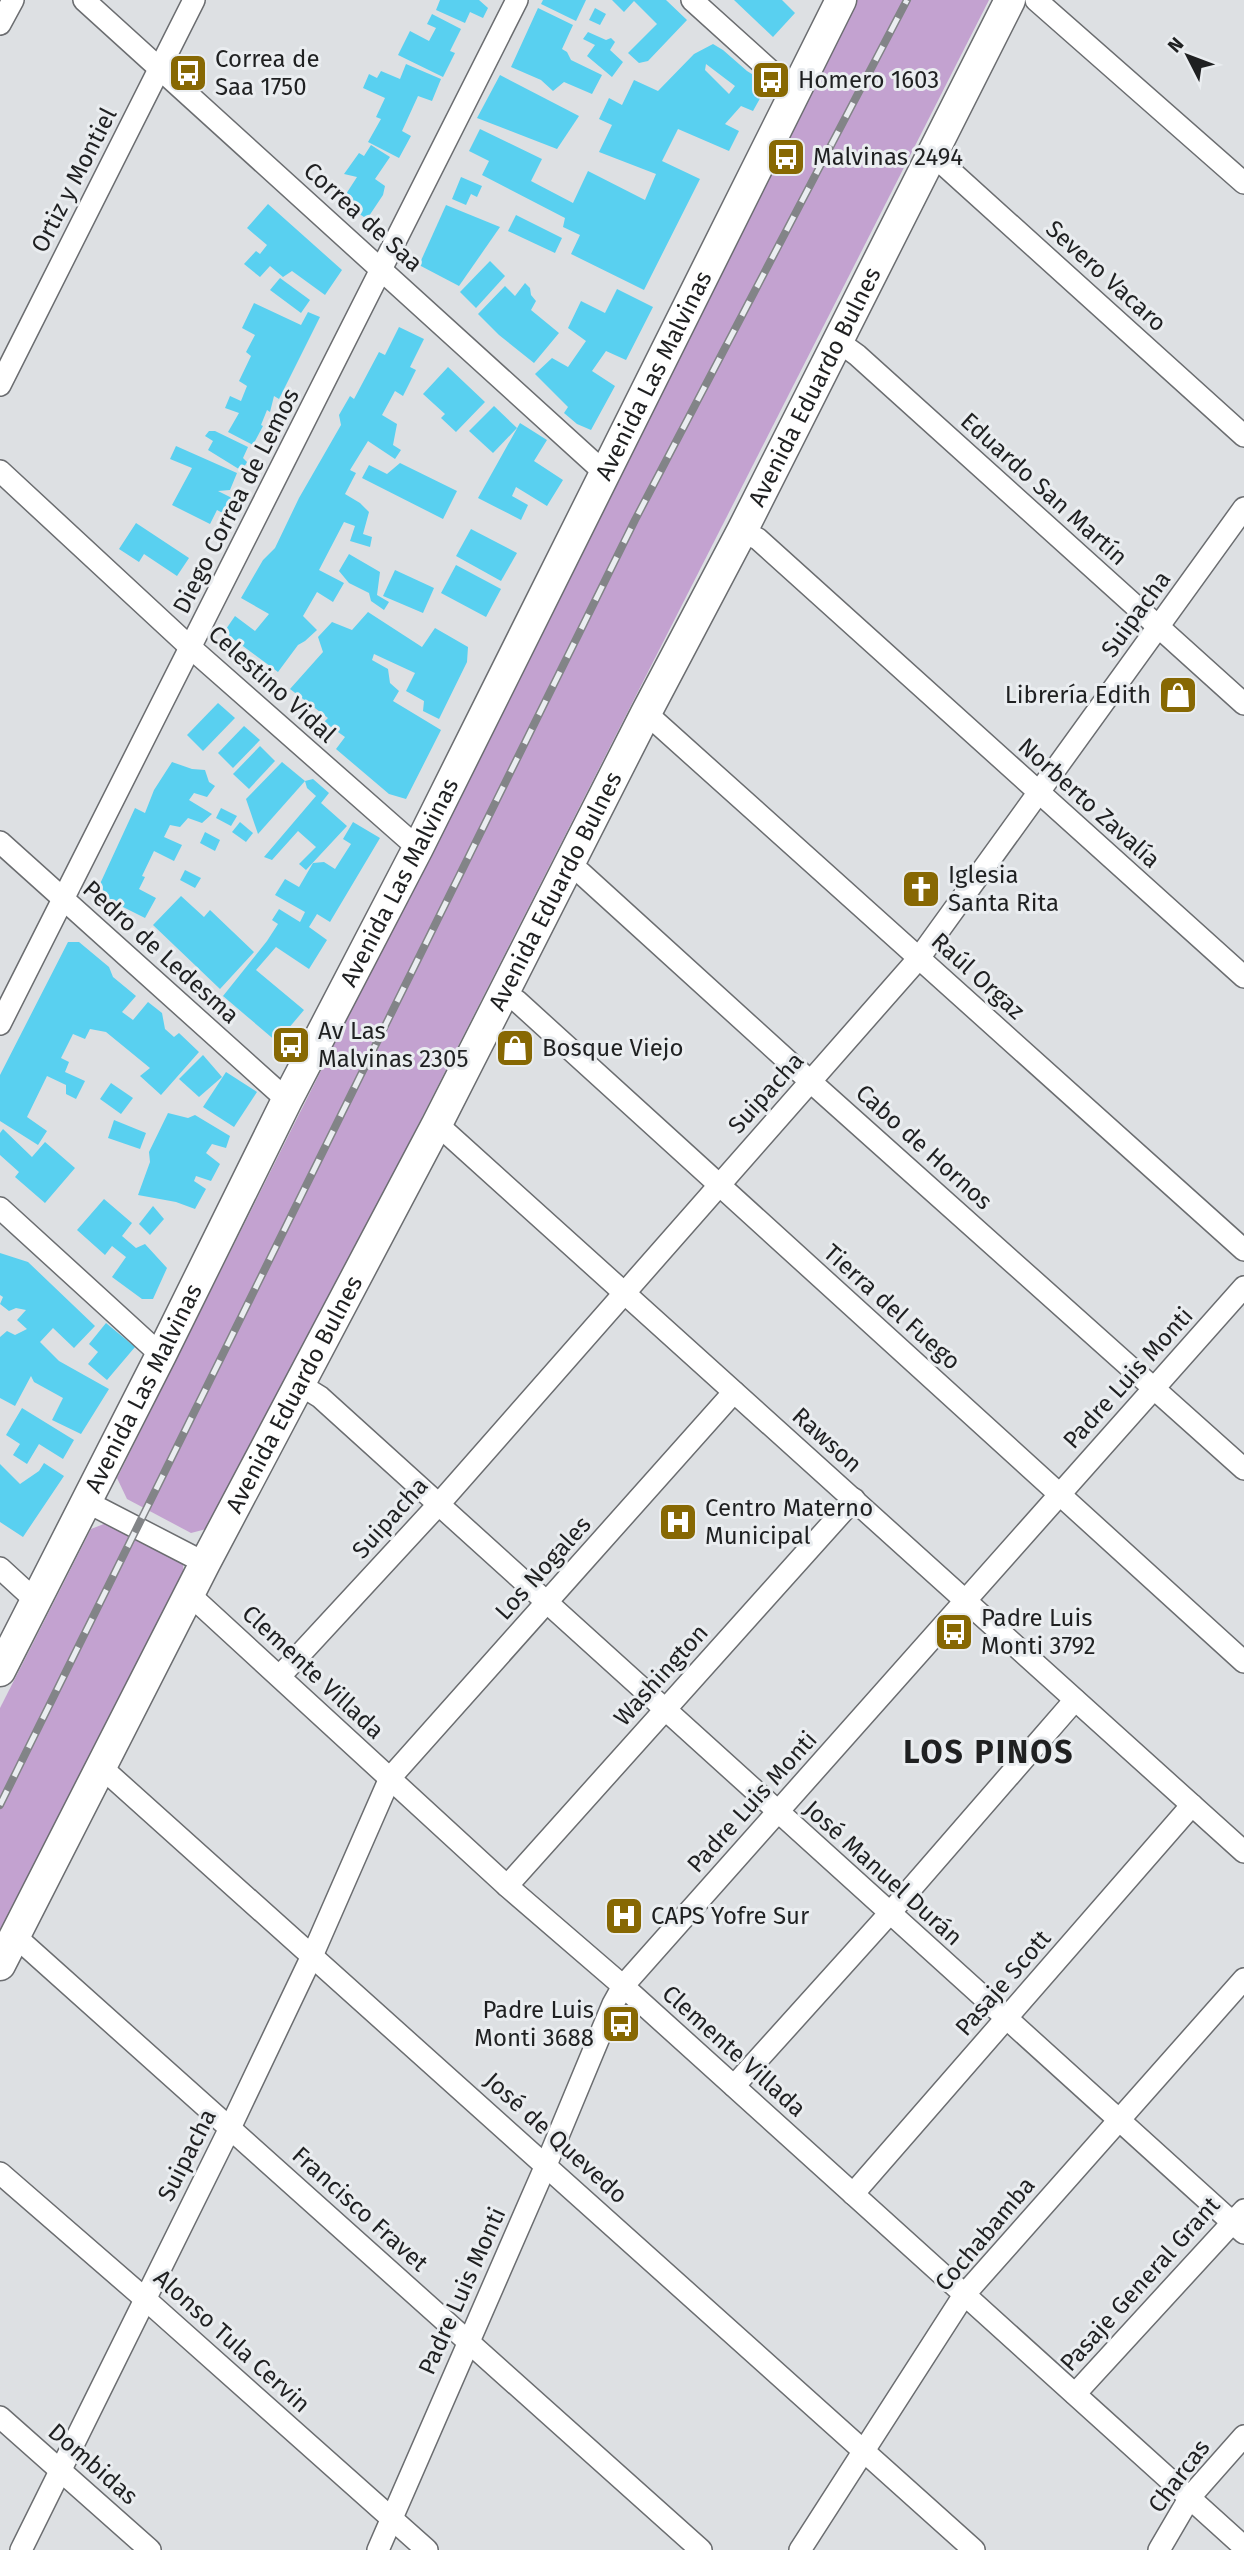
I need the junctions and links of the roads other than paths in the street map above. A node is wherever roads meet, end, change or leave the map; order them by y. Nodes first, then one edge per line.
1 (13, 0) edge
2 (84, 0) edge
3 (194, 0) edge
4 (517, 0) edge
5 (692, 0) edge
6 (841, 0) edge
7 (1010, 0) edge
8 (1036, 0) edge
9 (0, 24) edge
10 (159, 69) junction
11 (795, 93) junction
12 (933, 155) junction
13 (1244, 183) edge
14 (382, 270) junction
15 (839, 342) junction
16 (0, 384) edge
17 (1244, 436) edge
18 (0, 471) edge
19 (606, 474) junction
20 (1244, 508) edge
21 (742, 531) junction
22 (1158, 627) junction
23 (191, 648) junction
24 (1244, 704) edge
25 (646, 713) junction
26 (1039, 794) junction
27 (0, 842) edge
28 (418, 848) junction
29 (569, 865) junction
30 (64, 900) junction
31 (919, 958) junction
32 (1244, 977) edge
33 (503, 992) junction
34 (0, 1024) edge
35 (811, 1082) junction
36 (287, 1100) junction
37 (437, 1124) junction
38 (719, 1185) junction
39 (0, 1208) edge
40 (1244, 1250) edge
41 (1244, 1287) edge
42 (624, 1293) junction
43 (161, 1355) junction
44 (299, 1384) junction
45 (1155, 1388) junction
46 (734, 1392) junction
47 (1244, 1469) edge
48 (1060, 1494) junction
49 (854, 1499) junction
50 (87, 1502) junction
51 (439, 1504) junction
52 (205, 1563) junction
53 (0, 1568) edge
54 (189, 1594) junction
55 (967, 1600) junction
56 (36, 1601) junction
57 (547, 1603) junction
58 (1244, 1662) edge
59 (0, 1671) edge
60 (280, 1676) junction
61 (1075, 1700) junction
62 (665, 1710) junction
63 (101, 1768) junction
64 (390, 1778) junction
65 (1192, 1805) junction
66 (777, 1812) junction
67 (1244, 1852) edge
68 (507, 1886) junction
69 (889, 1914) junction
70 (15, 1936) junction
71 (312, 1956) junction
72 (0, 1965) edge
73 (1244, 1979) edge
74 (623, 1986) junction
75 (1007, 2019) junction
76 (734, 2086) junction
77 (1117, 2120) junction
78 (230, 2128) junction
79 (546, 2165) junction
80 (0, 2173) edge
81 (853, 2194) junction
82 (1240, 2222) edge
83 (964, 2295) junction
84 (145, 2298) junction
85 (469, 2341) junction
86 (1075, 2394) junction
87 (0, 2417) edge
88 (1244, 2436) edge
89 (863, 2452) junction
90 (60, 2470) junction
91 (1190, 2497) junction
92 (392, 2519) junction
93 (1244, 2547) edge
94 (21, 2550) edge
95 (150, 2550) edge
96 (378, 2550) edge
97 (427, 2550) edge
98 (701, 2550) edge
99 (800, 2550) edge
100 (974, 2550) edge
101 (1159, 2550) edge

1 - 9 street
2 - 10 street, Correa de Saa
3 - 10 street, Ortiz y Montiel
4 - 14 street, Diego Correa de Lemos
5 - 11 street
6 - 11 main road, Avenida Las Malvinas
7 - 12 main road, Avenida Eduardo Bulnes
8 - 13 street
10 - 14 street, Correa de Saa
10 - 16 street, Ortiz y Montiel
11 - 19 main road, Avenida Las Malvinas
12 - 15 main road, Avenida Eduardo Bulnes
12 - 17 street, Severo Vacaro
14 - 19 street, Correa de Saa
14 - 23 street, Diego Correa de Lemos
15 - 21 main road, Avenida Eduardo Bulnes
15 - 22 street, Eduardo San Martín
18 - 23 street, Celestino Vidal
19 - 28 main road, Avenida Las Malvinas
20 - 22 street, Suipacha
21 - 25 main road, Avenida Eduardo Bulnes
21 - 26 street, Norberto Zavalía
22 - 24 street, Eduardo San Martín
22 - 26 street, Suipacha
23 - 28 street, Celestino Vidal
23 - 30 street, Diego Correa de Lemos
25 - 29 main road, Avenida Eduardo Bulnes
25 - 31 street, Raúl Orgaz
26 - 31 street, Suipacha
26 - 32 street, Norberto Zavalía
27 - 30 street, Pedro de Ledesma
28 - 36 main road, Avenida Las Malvinas
29 - 33 main road, Avenida Eduardo Bulnes
29 - 35 street, Cabo de Hornos
30 - 34 street, Diego Correa de Lemos
30 - 36 street, Pedro de Ledesma
31 - 35 street, Suipacha
31 - 40 street, Raúl Orgaz
33 - 37 main road, Avenida Eduardo Bulnes
33 - 38 street, Tierra del Fuego
35 - 38 street, Suipacha
35 - 45 street, Cabo de Hornos
36 - 43 main road, Avenida Las Malvinas
37 - 42 street, Rawson
37 - 44 main road, Avenida Eduardo Bulnes
38 - 42 street, Suipacha
38 - 48 street, Tierra del Fuego
39 - 43 street
41 - 45 street, Padre Luis Monti
42 - 46 street, Rawson
42 - 51 street, Suipacha
43 - 50 main road, Avenida Las Malvinas
44 - 51 street, José Manuel Durán
44 - 52 main road, Avenida Eduardo Bulnes
45 - 47 street, Cabo de Hornos
45 - 48 street, Padre Luis Monti
46 - 49 street, Rawson
46 - 57 street, Los Nogales
48 - 55 street, Padre Luis Monti
48 - 58 street, Tierra del Fuego
49 - 55 street, Rawson
49 - 62 street, Washington
50 - 52 street
50 - 56 main road, Avenida Las Malvinas
51 - 57 street, José Manuel Durán
51 - 60 street, Suipacha
52 - 54 main road, Avenida Eduardo Bulnes
53 - 56 street
54 - 60 street, Clemente Villada
54 - 63 main road, Avenida Eduardo Bulnes
55 - 61 street, Rawson
55 - 66 street, Padre Luis Monti
56 - 59 main road, Avenida Las Malvinas
57 - 62 street, José Manuel Durán
57 - 64 street, Los Nogales
60 - 64 street, Clemente Villada
61 - 65 street, Rawson
61 - 69 street
62 - 66 street, José Manuel Durán
62 - 68 street, Washington
63 - 70 main road, Avenida Eduardo Bulnes
63 - 71 street, José de Quevedo
64 - 68 street, Clemente Villada
64 - 71 street, Suipacha
65 - 67 street, Rawson
65 - 75 street, Pasaje Scott
66 - 69 street, José Manuel Durán
66 - 74 street, Padre Luis Monti
68 - 74 street, Clemente Villada
69 - 75 street, José Manuel Durán
69 - 76 street
70 - 72 main road, Avenida Eduardo Bulnes
70 - 78 street, Francisco Fravet
71 - 78 street, Suipacha
71 - 79 street, José de Quevedo
73 - 77 street, Cochabamba
74 - 76 street, Clemente Villada
74 - 79 street, Padre Luis Monti
75 - 77 street, José Manuel Durán
75 - 81 street, Pasaje Scott
76 - 81 street, Clemente Villada
77 - 82 street, José Manuel Durán
77 - 83 street, Cochabamba
78 - 84 street, Suipacha
78 - 85 street, Francisco Fravet
79 - 85 street, Padre Luis Monti
79 - 89 street, José de Quevedo
80 - 84 street, Alonso Tula Cervin
81 - 83 street, Clemente Villada
82 - 86 street, Pasaje General Grant
83 - 86 street, Clemente Villada
83 - 89 street, Cochabamba
84 - 90 street, Suipacha
84 - 92 street, Alonso Tula Cervin
85 - 92 street, Padre Luis Monti
85 - 98 street, Francisco Fravet
86 - 91 street, Clemente Villada
87 - 90 street, Dombidas
88 - 91 street, Charcas
89 - 99 street, Cochabamba
89 - 100 street, José de Quevedo
90 - 94 street, Suipacha
90 - 95 street, Dombidas
91 - 93 street, Clemente Villada
91 - 101 street, Charcas
92 - 96 street, Padre Luis Monti
92 - 97 street, Alonso Tula Cervin

